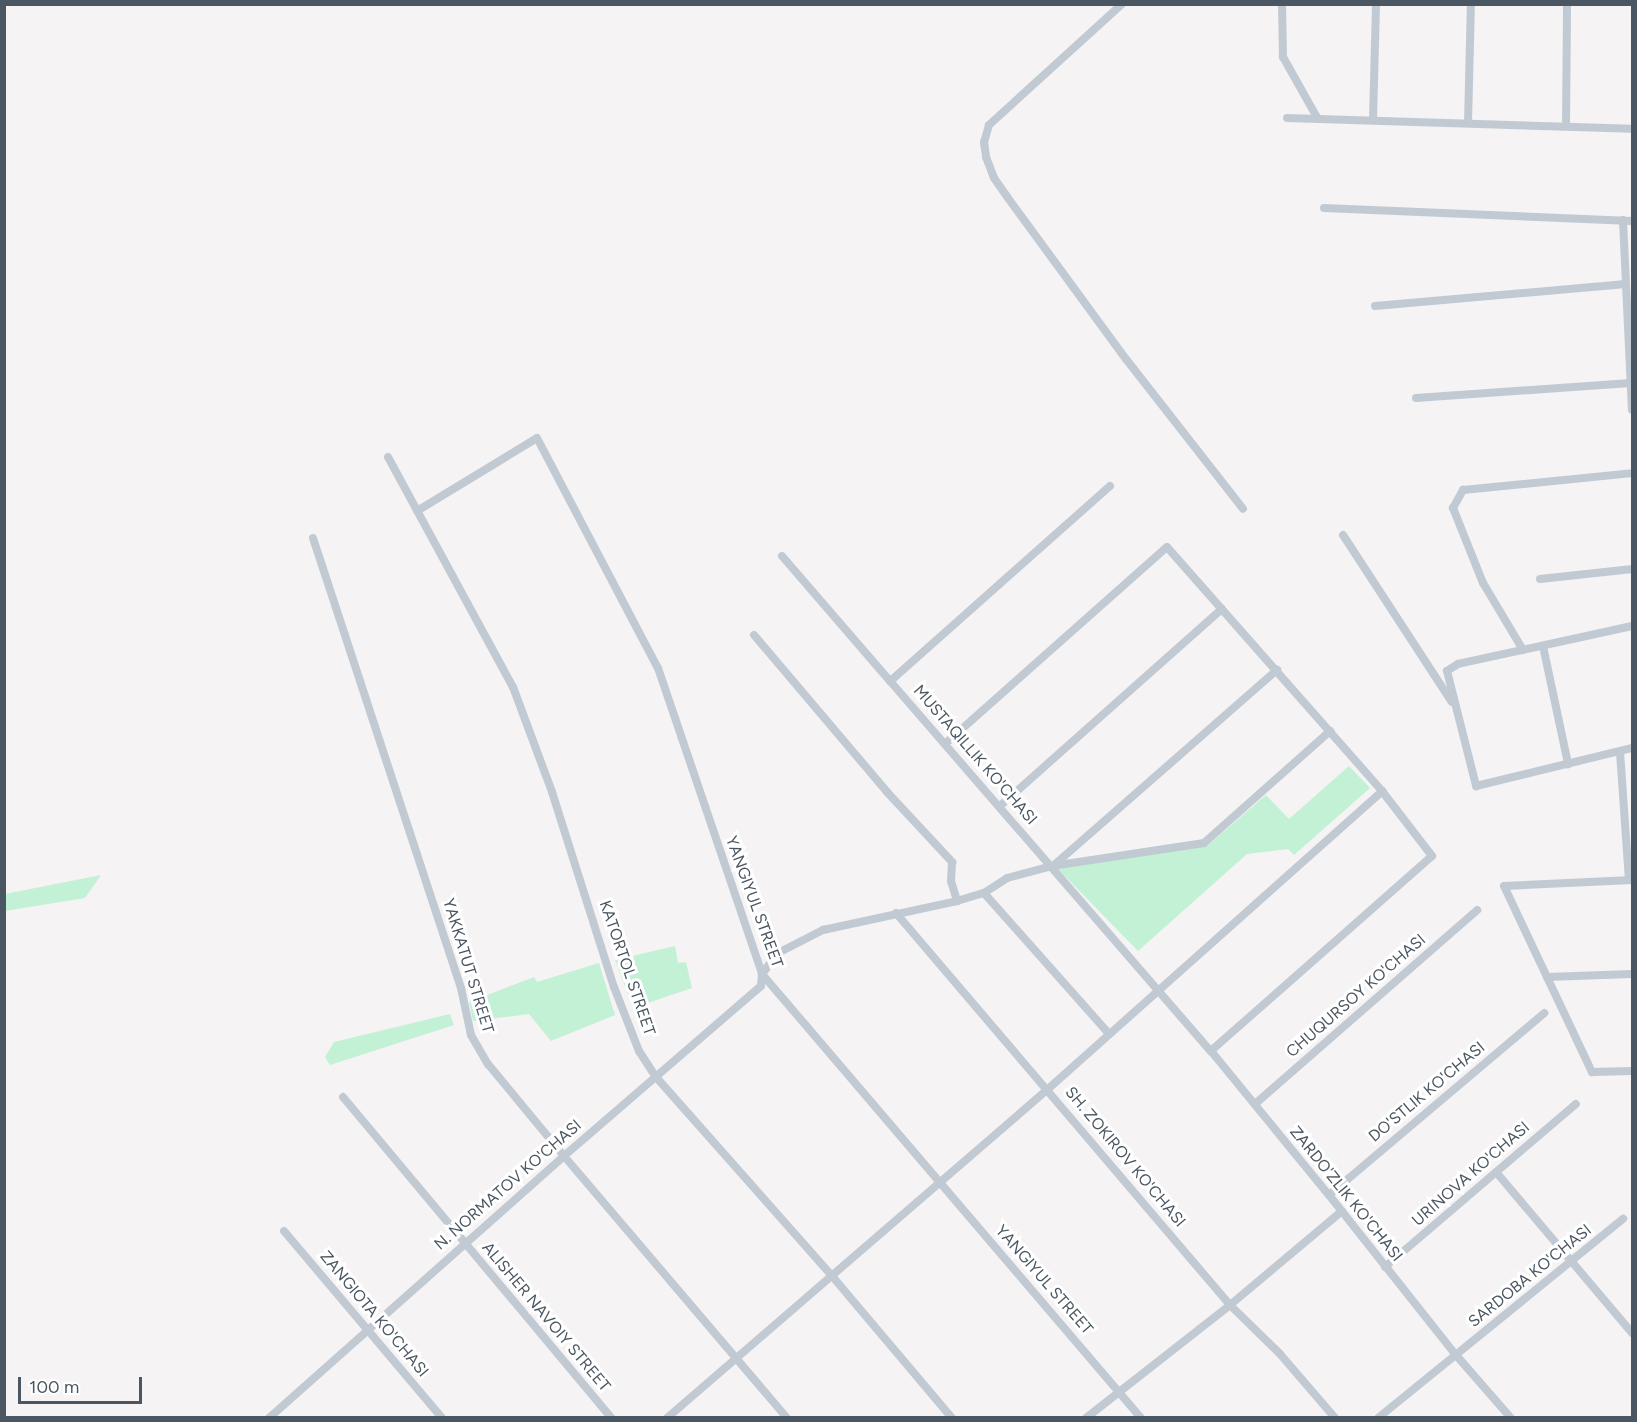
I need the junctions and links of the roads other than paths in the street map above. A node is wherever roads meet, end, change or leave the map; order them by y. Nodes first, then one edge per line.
1 (1122, 4) edge
2 (1282, 4) edge
3 (1376, 4) edge
4 (1471, 4) edge
5 (1567, 4) edge
6 (1287, 118) dead end
7 (1317, 118) junction
8 (1373, 120) junction
9 (1468, 123) junction
10 (1566, 126) junction
11 (1632, 129) edge
12 (1323, 208) dead end
13 (1628, 220) edge
14 (1626, 284) junction
15 (1375, 306) dead end
16 (1630, 383) junction
17 (1416, 398) dead end
18 (1632, 410) edge
19 (388, 457) dead end
20 (1632, 473) edge
21 (1110, 486) dead end
22 (1244, 509) dead end
23 (417, 511) junction
24 (1343, 536) dead end
25 (313, 538) dead end
26 (782, 556) dead end
27 (1632, 568) edge
28 (1540, 579) dead end
29 (1222, 609) junction
30 (1632, 629) edge
31 (754, 635) dead end
32 (1543, 645) junction
33 (1523, 650) junction
34 (1277, 670) junction
35 (890, 681) junction
36 (1456, 707) junction
37 (1330, 730) junction
38 (946, 743) junction
39 (1632, 748) edge
40 (1620, 752) junction
41 (1568, 764) junction
42 (1382, 790) junction
43 (1000, 806) junction
44 (1052, 866) junction
45 (1630, 880) edge
46 (984, 893) junction
47 (957, 901) junction
48 (1477, 910) dead end
49 (896, 913) junction
50 (762, 974) junction
51 (1632, 974) edge
52 (1547, 977) junction
53 (1158, 989) junction
54 (1544, 1013) dead end
55 (1108, 1034) junction
56 (1211, 1051) junction
57 (1632, 1071) edge
58 (656, 1077) junction
59 (1048, 1089) junction
60 (343, 1097) dead end
61 (1255, 1104) junction
62 (1576, 1104) dead end
63 (564, 1156) junction
64 (1496, 1172) junction
65 (940, 1182) junction
66 (1329, 1195) junction
67 (1342, 1211) junction
68 (1623, 1219) dead end
69 (284, 1231) dead end
70 (464, 1243) junction
71 (1571, 1260) junction
72 (1385, 1266) junction
73 (832, 1276) junction
74 (1230, 1305) junction
75 (368, 1329) junction
76 (1632, 1333) edge
77 (1456, 1355) junction
78 (736, 1358) junction
79 (1120, 1392) junction
80 (269, 1418) edge
81 (442, 1418) edge
82 (611, 1418) edge
83 (667, 1418) edge
84 (787, 1418) edge
85 (952, 1418) edge
86 (1086, 1418) edge
87 (1141, 1418) edge
88 (1335, 1418) edge
89 (1378, 1418) edge
90 (1511, 1418) edge

1 - 22 street
2 - 7 street
3 - 8 street
4 - 9 street
5 - 10 street
6 - 7 street
7 - 8 street
8 - 9 street
9 - 10 street
10 - 11 street
12 - 13 street
13 - 14 street
14 - 15 street
14 - 16 street
16 - 17 street
16 - 18 street
19 - 23 street, KATORTOL STREET
20 - 33 street
21 - 35 street, MUSTAQILLIK KO'CHASI
23 - 50 street, YANGIYUL STREET
23 - 58 street, KATORTOL STREET
24 - 36 street
25 - 63 street, YAKKATUT STREET
26 - 35 street
27 - 28 street
29 - 34 street
29 - 38 street
29 - 43 street
30 - 32 street
31 - 47 street
32 - 33 street
32 - 41 street
33 - 36 street
34 - 37 street
34 - 44 street
35 - 38 street, MUSTAQILLIK KO'CHASI
36 - 41 street
37 - 42 street
37 - 44 street
38 - 43 street, MUSTAQILLIK KO'CHASI
39 - 40 street
40 - 41 street
40 - 45 street
42 - 53 street
42 - 56 street
43 - 44 street, MUSTAQILLIK KO'CHASI
44 - 46 street
44 - 53 street, MUSTAQILLIK KO'CHASI
45 - 52 street
46 - 47 street
46 - 55 street
47 - 49 street
48 - 61 street, CHUQURSOY KO'CHASI
49 - 50 street
49 - 59 street, SH. ZOKIROV KO'CHASI
50 - 58 street, N. NORMATOV KO'CHASI
50 - 65 street, YANGIYUL STREET
51 - 52 street
52 - 57 street
53 - 55 street
53 - 56 street, ZARDO'ZLIK KO'CHASI
54 - 66 street, DO'STLIK KO'CHASI
55 - 59 street
56 - 61 street, ZARDO'ZLIK KO'CHASI
58 - 63 street, N. NORMATOV KO'CHASI
58 - 73 street, KATORTOL STREET
59 - 65 street
59 - 74 street, SH. ZOKIROV KO'CHASI
60 - 70 street, ALISHER NAVOIY STREET
61 - 66 street, ZARDO'ZLIK KO'CHASI
62 - 64 street, URINOVA KO'CHASI
63 - 70 street, N. NORMATOV KO'CHASI
63 - 78 street, YAKKATUT STREET
64 - 71 street
64 - 72 street, URINOVA KO'CHASI
65 - 73 street
65 - 79 street, YANGIYUL STREET
66 - 67 street, ZARDO'ZLIK KO'CHASI
67 - 72 street, ZARDO'ZLIK KO'CHASI
67 - 74 street
68 - 71 street, SARDOBA KO'CHASI
69 - 75 street, ZANGIOTA KO'CHASI
70 - 75 street, N. NORMATOV KO'CHASI
70 - 82 street, ALISHER NAVOIY STREET
71 - 76 street
71 - 77 street, SARDOBA KO'CHASI
72 - 77 street, ZARDO'ZLIK KO'CHASI
73 - 78 street
73 - 85 street, KATORTOL STREET
74 - 79 street
74 - 88 street, SH. ZOKIROV KO'CHASI
75 - 80 street, N. NORMATOV KO'CHASI
75 - 81 street, ZANGIOTA KO'CHASI
77 - 89 street, SARDOBA KO'CHASI
77 - 90 street, ZARDO'ZLIK KO'CHASI
78 - 83 street
78 - 84 street, YAKKATUT STREET
79 - 86 street
79 - 87 street, YANGIYUL STREET

